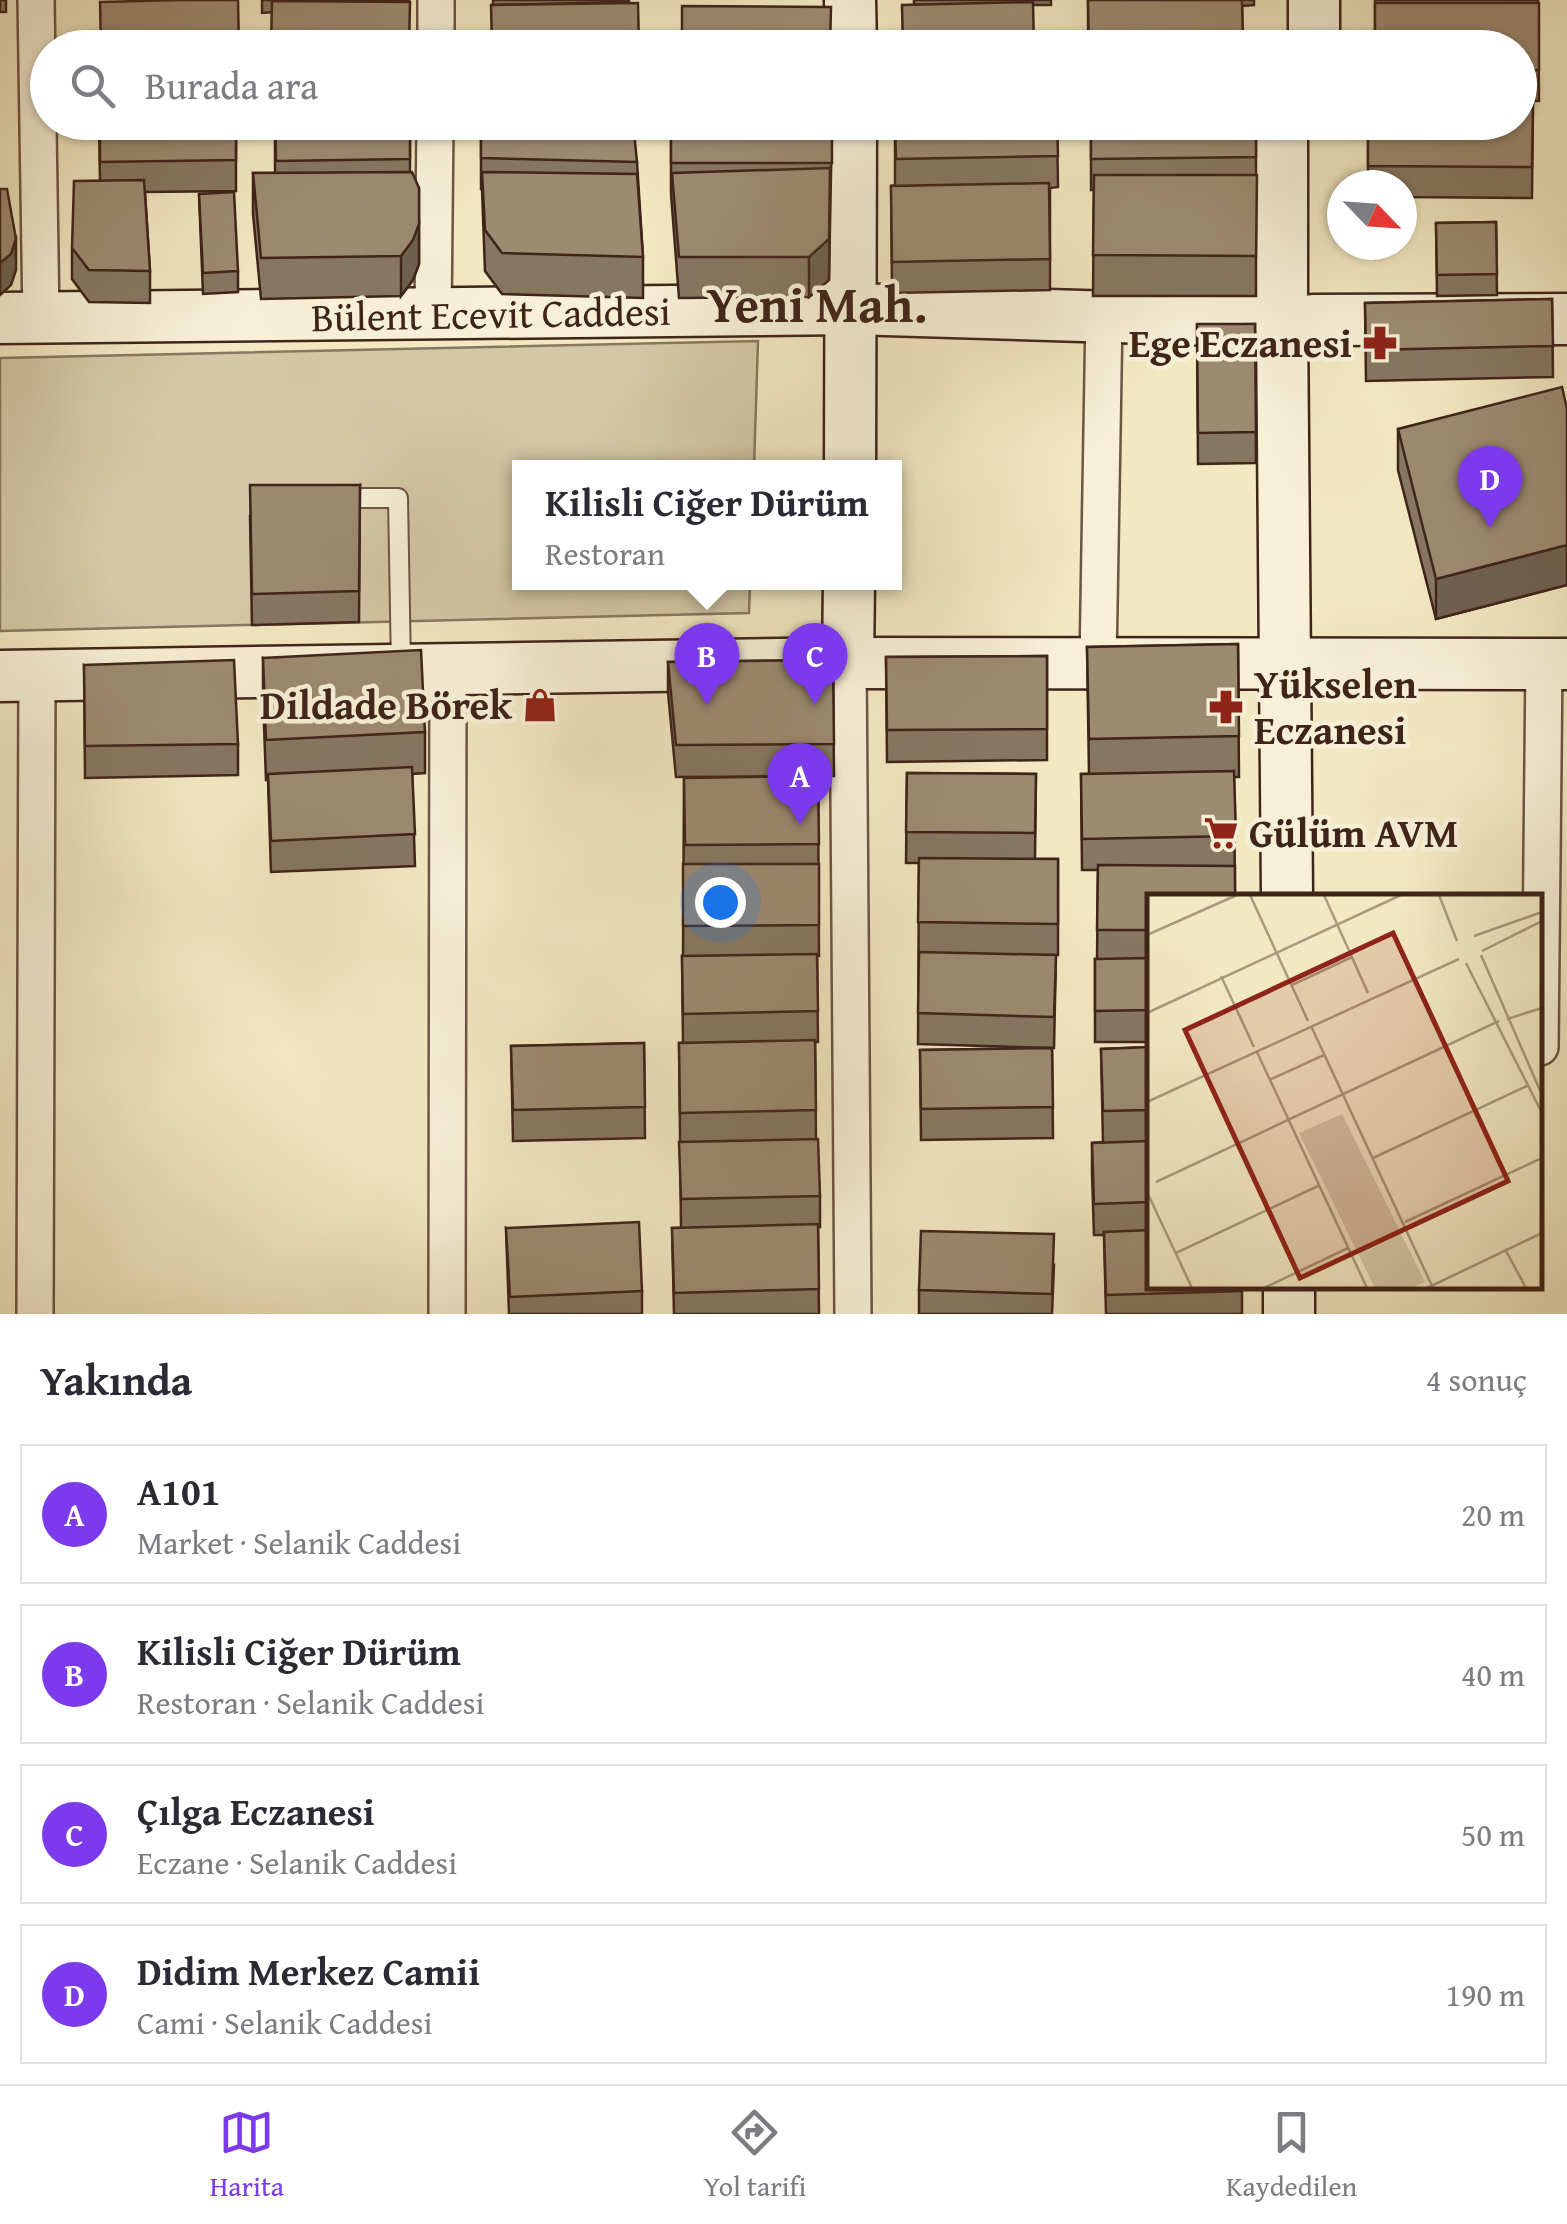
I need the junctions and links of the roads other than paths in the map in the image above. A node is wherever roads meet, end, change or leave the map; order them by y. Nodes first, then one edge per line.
1 (36, 0) edge
2 (436, 0) edge
3 (850, 0) edge
4 (1282, 0) edge
5 (1314, 0) edge
6 (34, 30) edge
7 (436, 30) edge
8 (850, 30) edge
9 (1282, 30) edge
10 (1314, 30) edge
11 (30, 119) edge
12 (435, 140) edge
13 (851, 140) edge
14 (1283, 140) edge
15 (1312, 140) edge
16 (852, 309) junction
17 (433, 315) junction
18 (1104, 316) junction
19 (20, 318) edge
20 (1567, 320) edge
21 (1297, 321) junction
22 (850, 460) edge
23 (326, 498) edge
24 (849, 590) edge
25 (848, 663) junction
26 (1098, 664) junction
27 (1300, 664) junction
28 (1555, 664) edge
29 (424, 669) junction
30 (18, 677) edge
31 (1287, 894) edge
32 (1316, 894) edge
33 (1542, 997) edge
34 (35, 1314) edge
35 (447, 1314) edge
36 (853, 1314) edge

1 - 6 street
2 - 7 street
3 - 8 street
4 - 9 street
5 - 10 street
11 - 19 street
12 - 17 street
13 - 16 street
14 - 21 street
15 - 21 street
16 - 17 street, Bülent Ecevit Caddesi
16 - 18 street, Bülent Ecevit Caddesi
16 - 22 street
17 - 19 street, Bülent Ecevit Caddesi
18 - 21 street, Bülent Ecevit Caddesi
18 - 26 street
20 - 21 street, Bülent Ecevit Caddesi
21 - 27 street
23 - 29 lane
24 - 25 street
25 - 26 street
25 - 29 street
25 - 36 street
26 - 27 street
27 - 28 street
27 - 31 street
27 - 32 street
28 - 33 street
29 - 30 street
29 - 35 street
30 - 34 street

